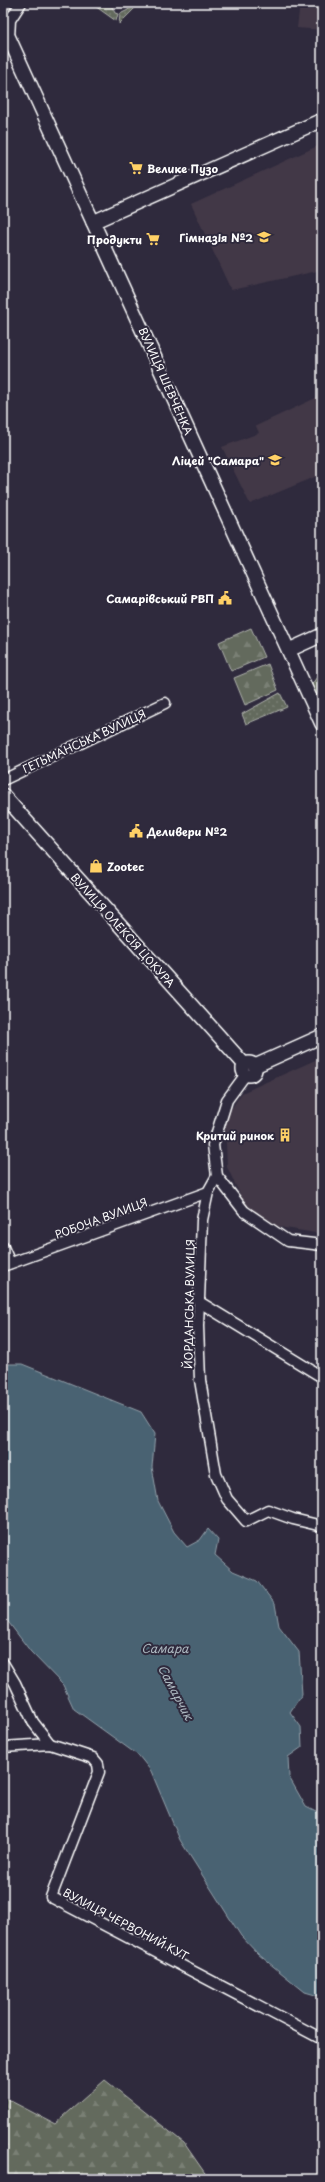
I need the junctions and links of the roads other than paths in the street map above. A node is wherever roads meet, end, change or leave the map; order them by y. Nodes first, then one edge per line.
1 (21, 3) edge
2 (6, 36) edge
3 (322, 120) edge
4 (94, 222) junction
5 (322, 635) edge
6 (289, 650) junction
7 (164, 703) dead end
8 (322, 724) edge
9 (3, 780) edge
10 (3, 795) edge
11 (322, 1036) edge
12 (248, 1068) junction
13 (217, 1176) junction
14 (208, 1192) junction
15 (322, 1245) edge
16 (3, 1247) edge
17 (7, 1264) edge
18 (201, 1303) junction
19 (322, 1377) edge
20 (322, 1526) edge
21 (3, 1663) edge
22 (50, 1744) junction
23 (3, 1747) edge
24 (322, 2039) edge

1 - 2 street
2 - 4 street, ВУЛИЦЯ ШЕВЧЕНКА
3 - 4 street
4 - 6 street, ВУЛИЦЯ ШЕВЧЕНКА
5 - 6 street
6 - 8 street, ВУЛИЦЯ ШЕВЧЕНКА
7 - 9 street, ГЕТЬМАНСЬКА ВУЛИЦЯ
10 - 12 street, ВУЛИЦЯ ОЛЕКСІЯ ЦОКУРА
11 - 12 street
12 - 13 street
13 - 14 street, ЙОРДАНСЬКА ВУЛИЦЯ
13 - 15 street
14 - 17 street, РОБОЧА ВУЛИЦЯ
14 - 18 street, ЙОРДАНСЬКА ВУЛИЦЯ
16 - 17 street
18 - 19 street
18 - 20 street, ЙОРДАНСЬКА ВУЛИЦЯ
21 - 22 street
22 - 23 street, ВУЛИЦЯ ЧЕРВОНИЙ КУТ
22 - 24 street, ВУЛИЦЯ ЧЕРВОНИЙ КУТ

